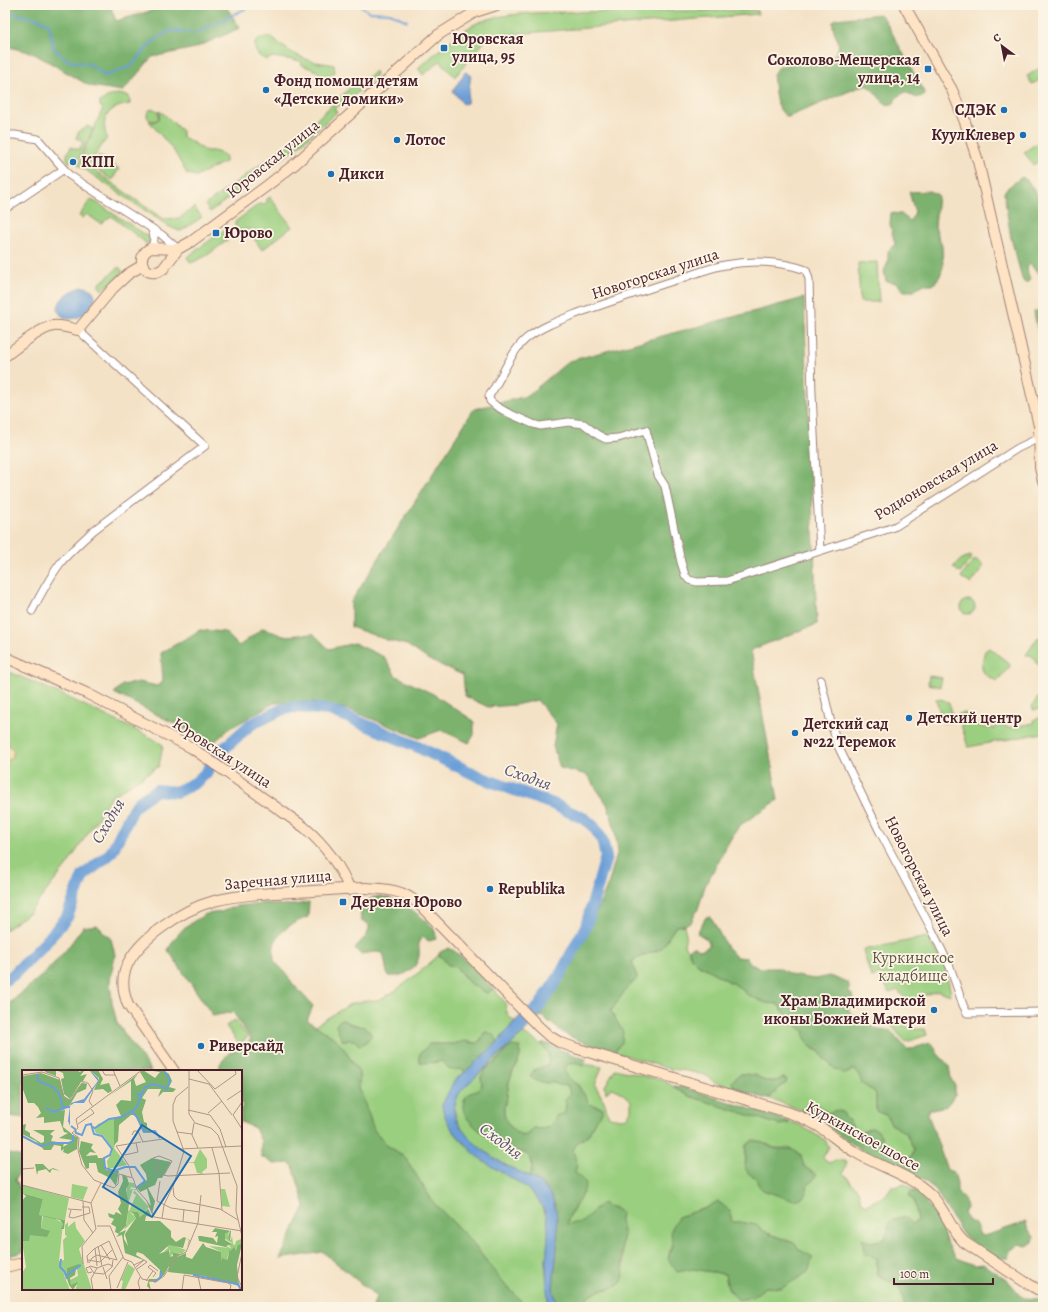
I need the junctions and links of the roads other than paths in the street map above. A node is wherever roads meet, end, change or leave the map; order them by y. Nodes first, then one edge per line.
1 (498, 5) edge
2 (904, 5) edge
3 (5, 135) edge
4 (64, 169) junction
5 (5, 209) edge
6 (151, 227) junction
7 (155, 248) junction
8 (178, 249) junction
9 (143, 265) junction
10 (165, 266) junction
11 (78, 330) junction
12 (5, 356) edge
13 (646, 430) joint
14 (1041, 437) edge
15 (1043, 481) edge
16 (820, 551) junction
17 (32, 611) dead end
18 (5, 657) edge
19 (821, 680) dead end
20 (350, 890) junction
21 (1043, 1012) edge
22 (526, 1014) joint
23 (173, 1070) edge
24 (22, 1263) edge
25 (5, 1267) edge
26 (1043, 1290) edge

1 - 8 street, Юровская улица
2 - 14 street
3 - 4 street
4 - 5 street
4 - 6 street
6 - 7 street
6 - 8 street
7 - 8 street
7 - 9 street
7 - 10 street
8 - 10 street, Юровская улица
9 - 10 street
9 - 11 street
11 - 12 street
11 - 17 street
13 - 16 street, Родионовская улица
13 - 16 street, Новогорская улица
14 - 15 street
14 - 16 street, Родионовская улица
18 - 20 street, Юровская улица
19 - 21 street, Новогорская улица
20 - 22 street, Заречная улица
20 - 23 street, Заречная улица
22 - 26 street, Куркинское шоссе
24 - 25 street

